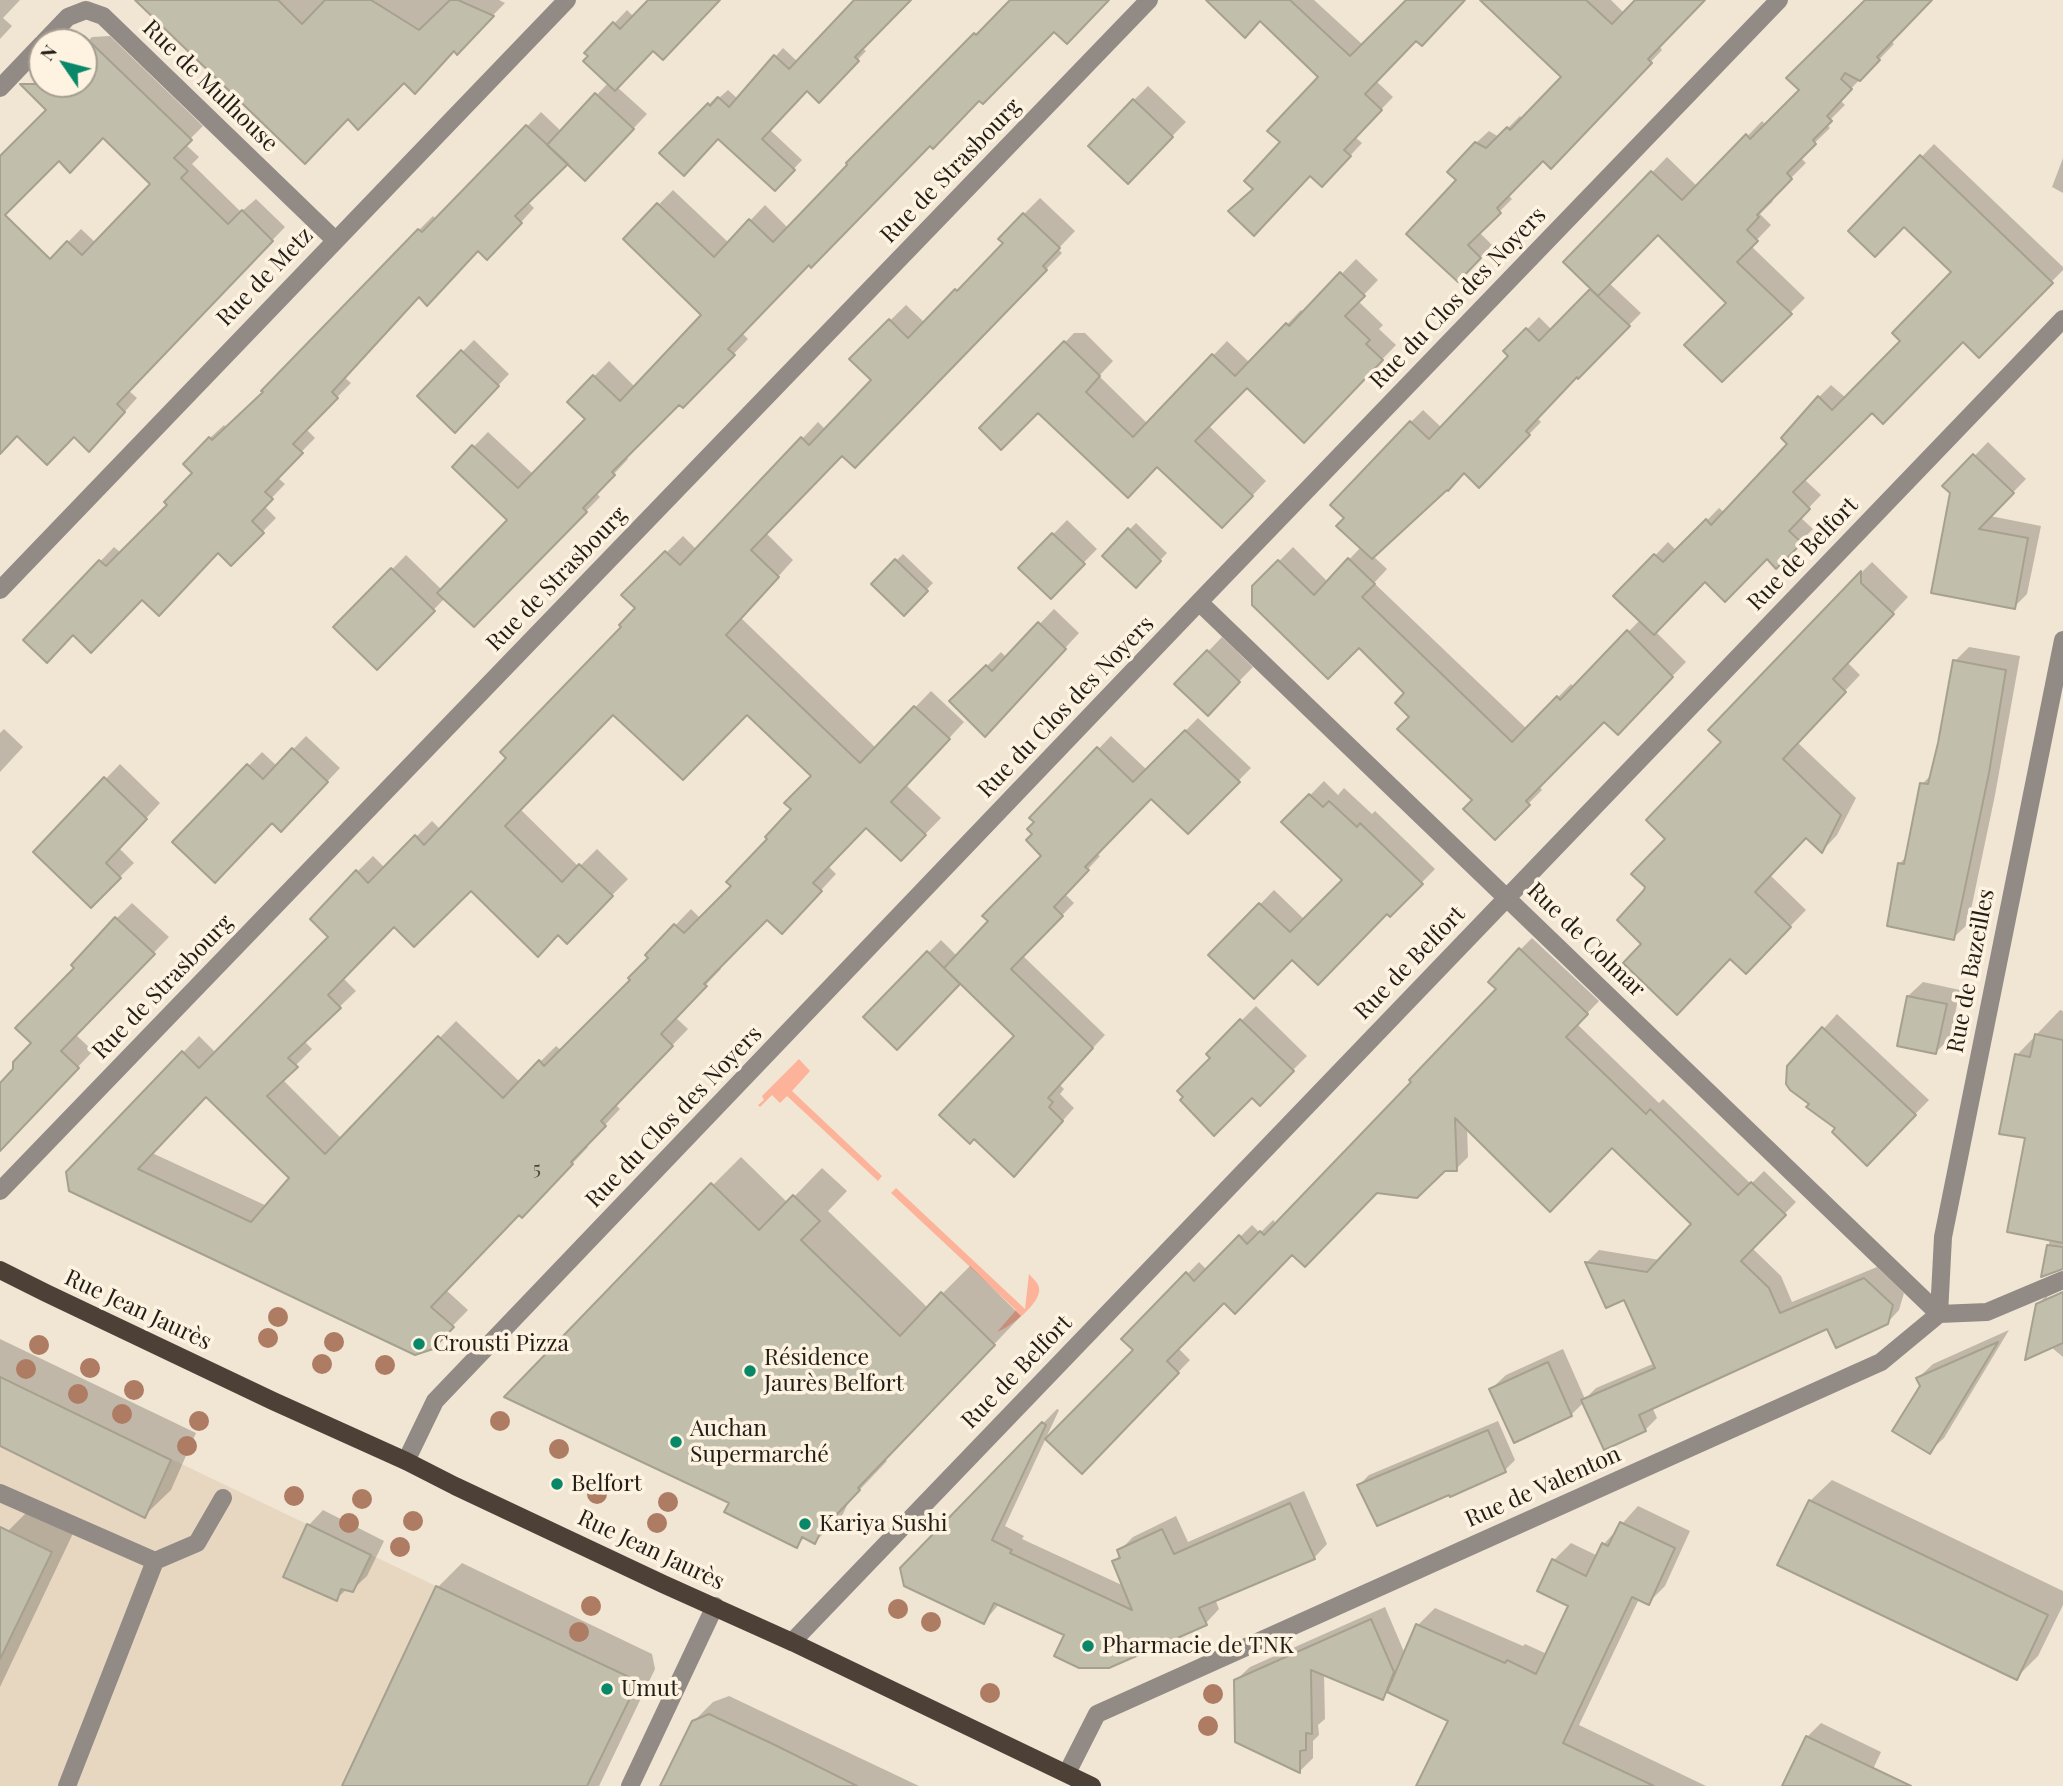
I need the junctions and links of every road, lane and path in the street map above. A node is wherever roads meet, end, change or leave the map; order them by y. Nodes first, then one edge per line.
1 (567, 0) edge
2 (1149, 0) edge
3 (1779, 0) edge
4 (57, 28) edge
5 (28, 59) edge
6 (0, 88) edge
7 (335, 240) junction
8 (2063, 319) edge
9 (0, 590) edge
10 (1199, 602) junction
11 (2063, 640) edge
12 (1507, 897) junction
13 (0, 1191) edge
14 (0, 1270) edge
15 (2063, 1280) edge
16 (1939, 1314) junction
17 (406, 1461) junction
18 (0, 1493) edge
19 (223, 1498) dead end
20 (155, 1561) junction
21 (715, 1606) junction
22 (792, 1642) junction
23 (1067, 1773) junction
24 (67, 1786) edge
25 (630, 1786) edge
26 (1092, 1786) edge

1 - 7 street, Rue de Metz
2 - 13 street, Rue de Strasbourg
3 - 10 street, Rue du Clos des Noyers
4 - 7 street, Rue de Mulhouse
5 - 6 street, Rue de Mulhouse
7 - 9 street, Rue de Metz
8 - 12 street, Rue de Belfort
10 - 12 street, Rue de Colmar
10 - 17 street, Rue du Clos des Noyers
11 - 16 street, Rue de Bazeilles
12 - 16 street, Rue de Colmar
12 - 22 street, Rue de Belfort
14 - 17 main road, Rue Jean Jaurès
15 - 16 street
16 - 23 street, Rue de Valenton
17 - 21 main road, Rue Jean Jaurès
18 - 20 street
19 - 20 street
20 - 24 street
21 - 22 main road, Rue Jean Jaurès
21 - 25 street
22 - 23 main road, Rue Jean Jaurès
23 - 26 main road, Rue Jean Jaurès

